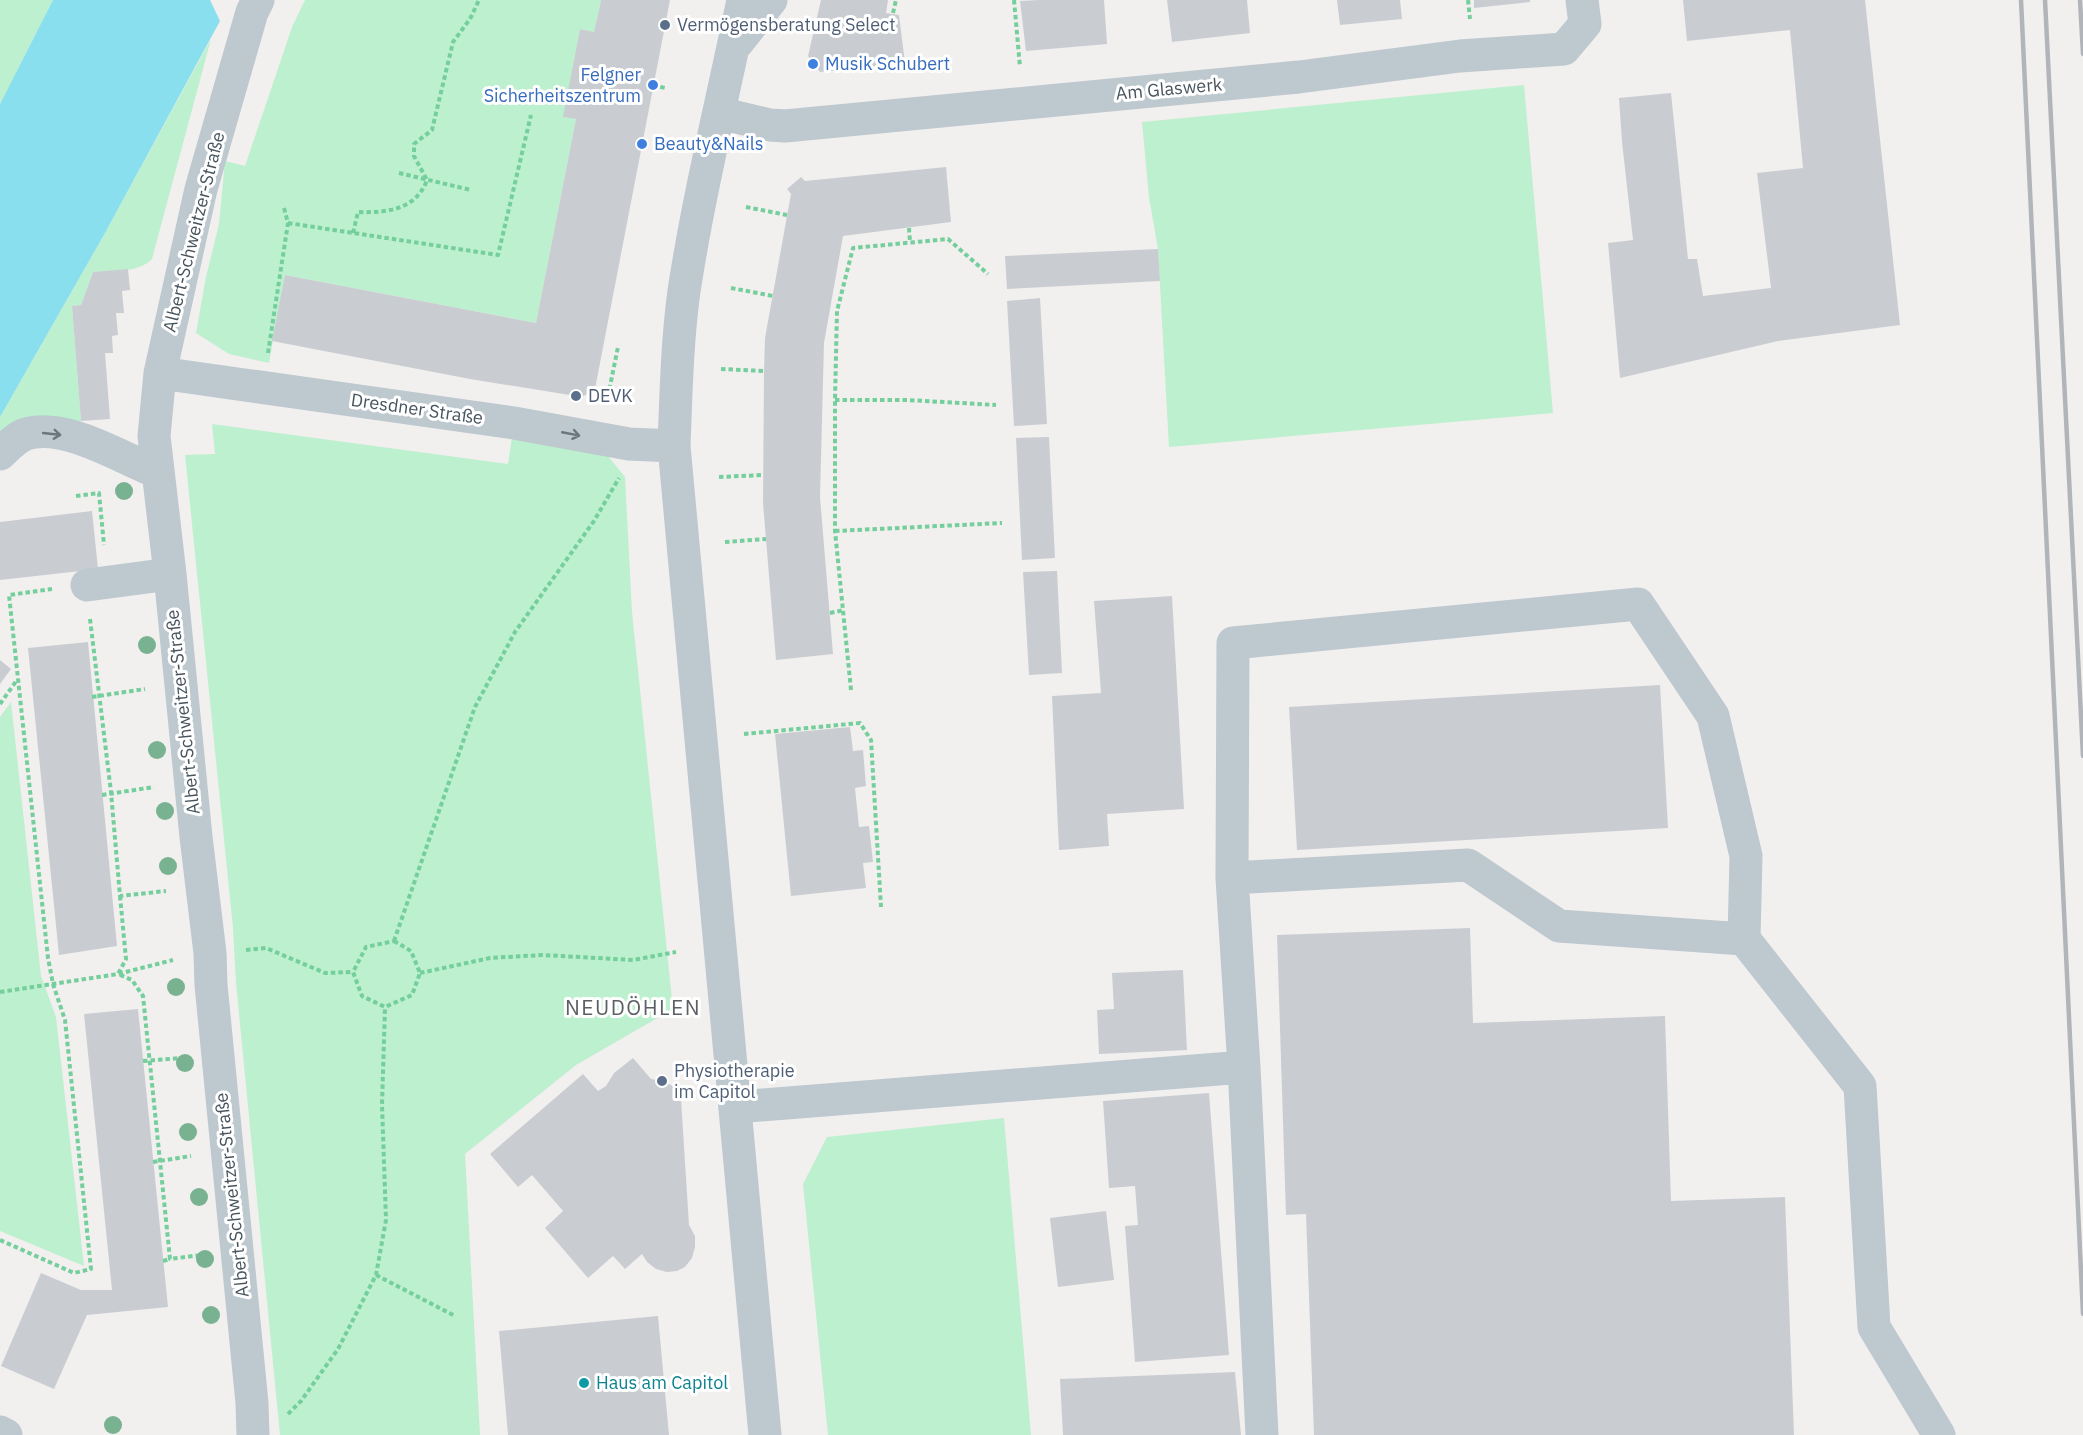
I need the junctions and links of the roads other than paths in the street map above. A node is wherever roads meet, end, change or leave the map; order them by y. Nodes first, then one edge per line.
1 (258, 0) edge
2 (719, 0) edge
3 (743, 0) edge
4 (771, 0) edge
5 (1582, 0) edge
6 (732, 49) junction
7 (719, 113) junction
8 (160, 373) junction
9 (674, 446) junction
10 (0, 454) edge
11 (157, 472) junction
12 (170, 574) junction
13 (97, 583) road end
14 (1232, 878) junction
15 (1744, 939) junction
16 (1244, 1067) junction
17 (736, 1107) junction
18 (0, 1432) edge
19 (6, 1435) edge
20 (253, 1435) edge
21 (765, 1435) edge
22 (1262, 1435) edge
23 (1939, 1435) edge

1 - 8 street, Albert-Schweitzer-Straße
2 - 6 street
3 - 6 street
4 - 6 street
5 - 7 street, Am Glaswerk
6 - 7 street
7 - 9 street
8 -> 9 street, Dresdner Straße
8 - 11 street, Albert-Schweitzer-Straße
9 - 17 street
10 -> 11 street
11 - 12 street, Albert-Schweitzer-Straße
12 - 13 street
12 - 20 street, Albert-Schweitzer-Straße
14 - 15 street
14 - 15 street
14 - 16 street
15 - 23 street
16 - 17 street
16 - 22 street
17 - 21 street
18 - 19 street

